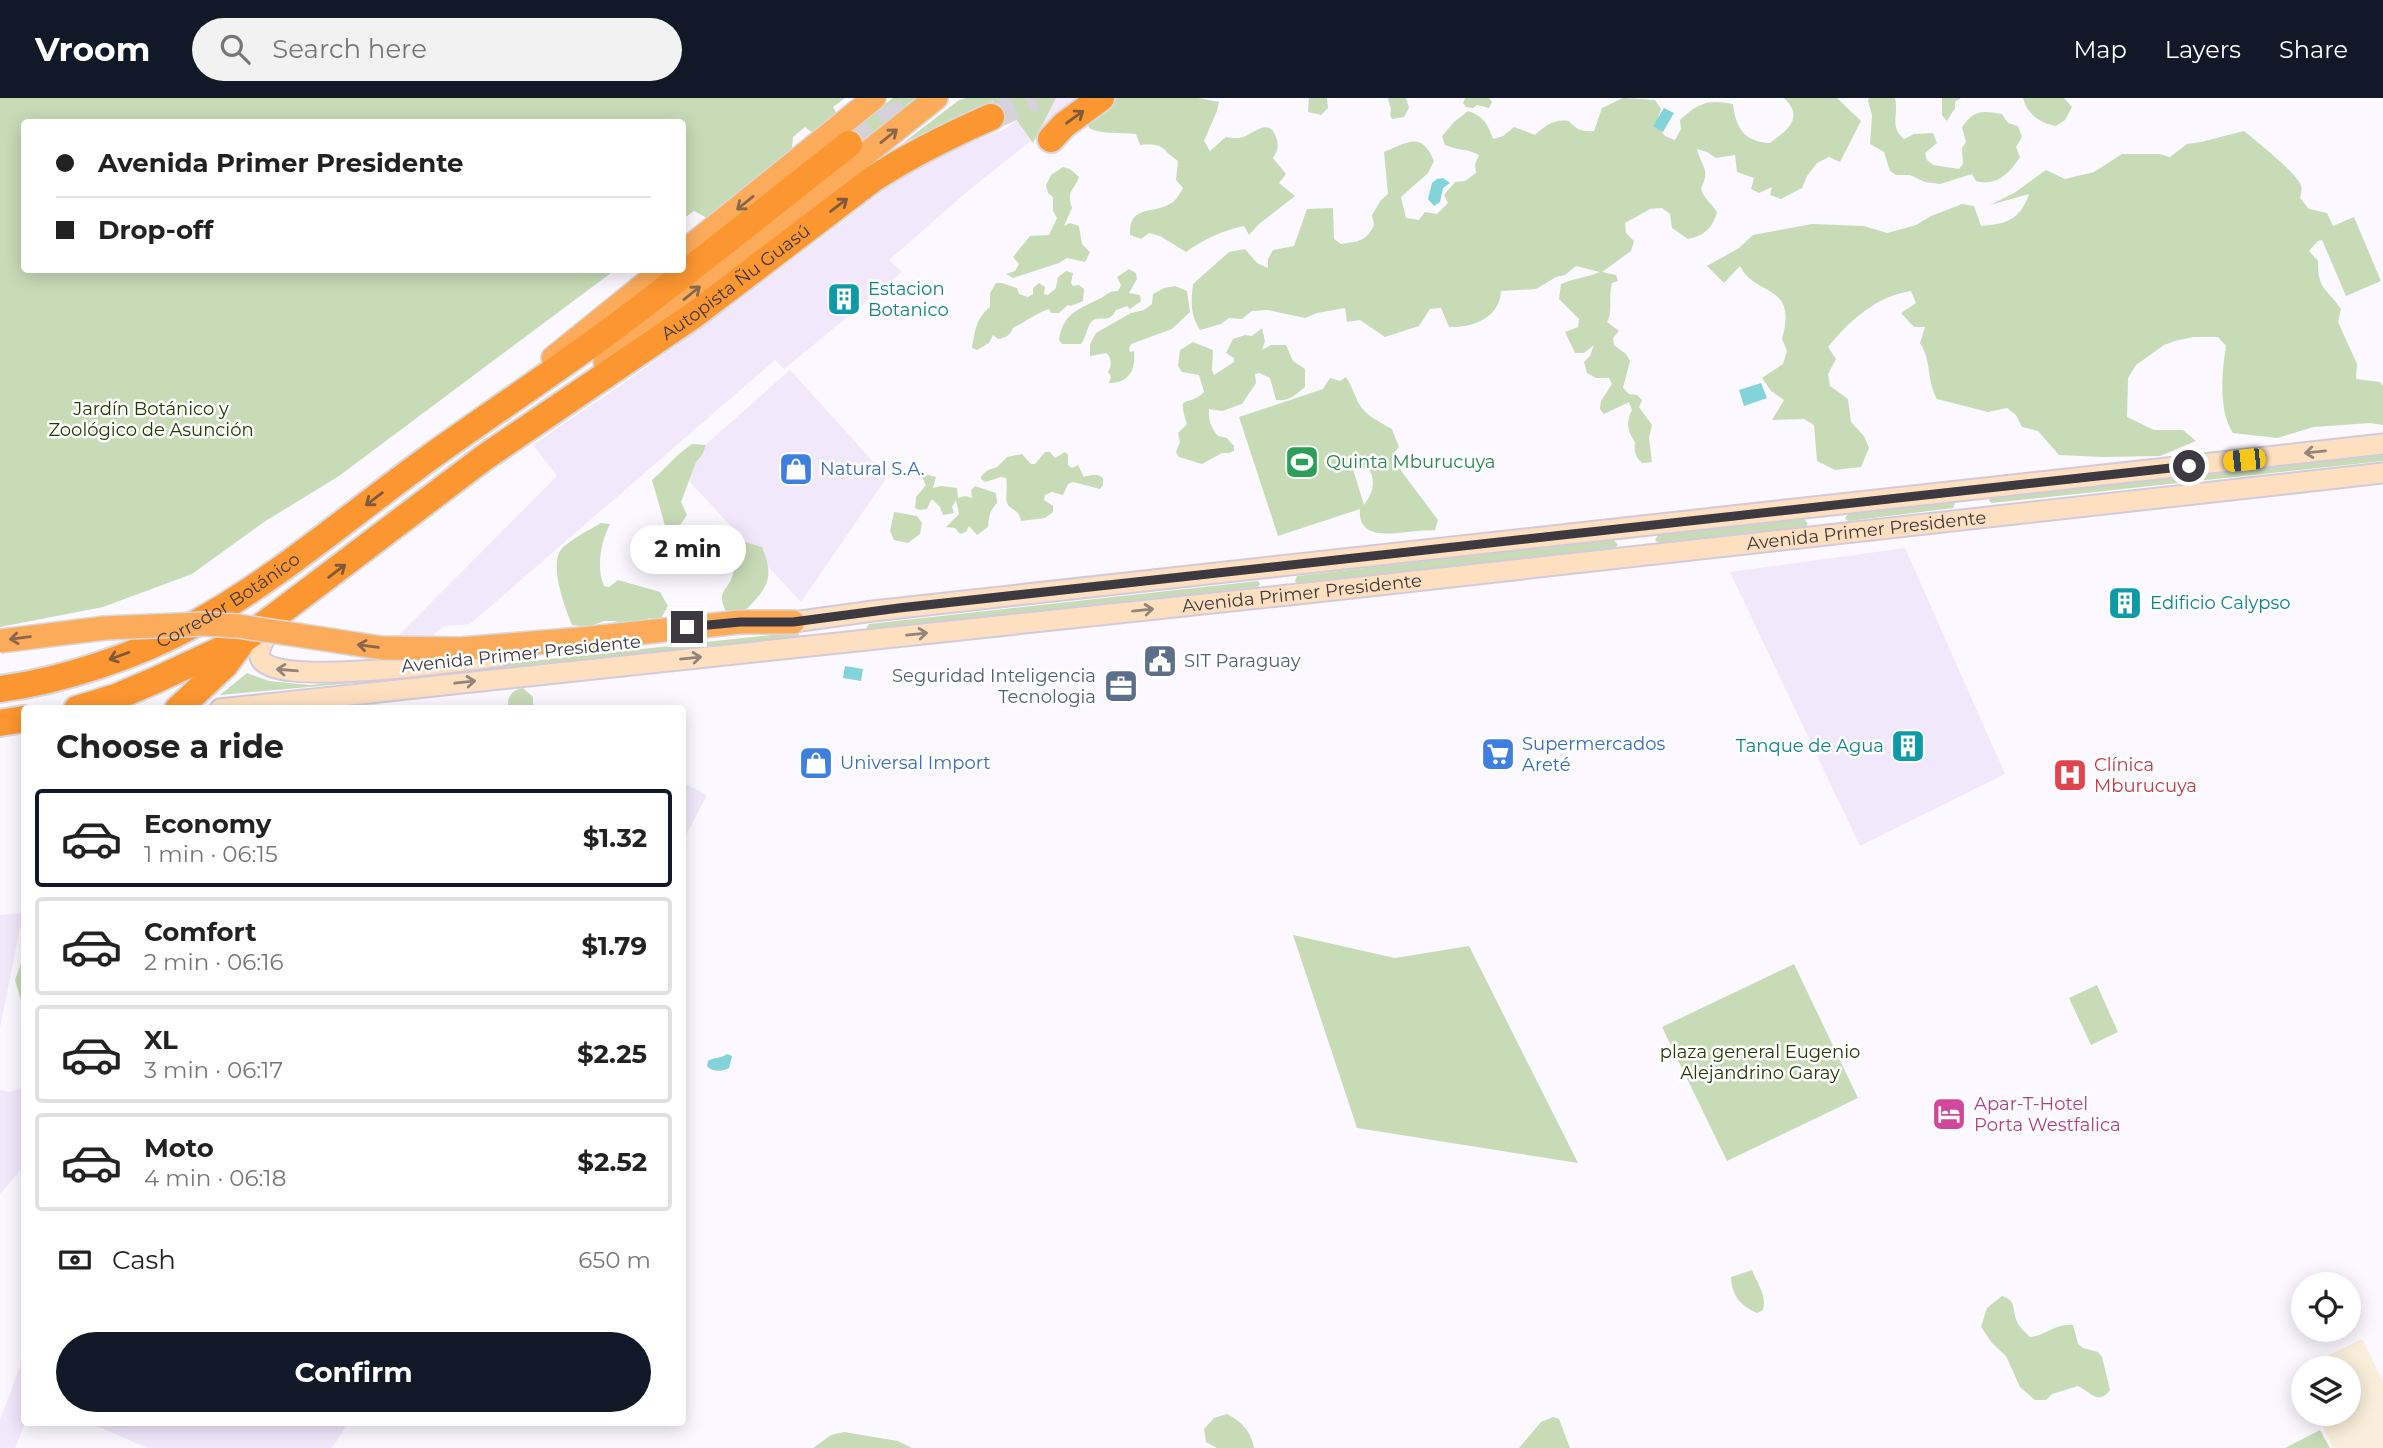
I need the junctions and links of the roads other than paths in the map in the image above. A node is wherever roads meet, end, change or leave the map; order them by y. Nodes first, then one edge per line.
1 (874, 98) edge
2 (936, 98) edge
3 (1101, 98) edge
4 (991, 117) tunnel mouth
5 (1051, 139) dead end
6 (849, 144) tunnel mouth
7 (686, 250) edge
8 (686, 271) edge
9 (658, 273) edge
10 (683, 273) edge
11 (2383, 444) edge
12 (485, 457) junction
13 (429, 458) junction
14 (2383, 473) edge
15 (1830, 506) junction
16 (1832, 535) junction
17 (282, 612) junction
18 (793, 622) junction
19 (246, 638) junction
20 (0, 641) edge
21 (0, 689) edge
22 (90, 705) edge
23 (182, 705) edge
24 (262, 705) edge
25 (21, 720) edge
26 (0, 725) edge
27 (21, 725) edge

1 -> 7 highway
12 -> 2 highway
5 -> 3 highway
12 -> 4 highway, Autopista Ñu Guasú
6 - 8 highway
9 - 13 highway
10 - 13 highway
11 -> 15 main road, Avenida Primer Presidente
17 -> 12 highway, Corredor Botánico
13 -> 21 highway, Corredor Botánico
14 - 16 main road, Avenida Primer Presidente
15 - 16 main road
15 - 18 main road, Avenida Primer Presidente
24 -> 16 main road, Avenida Primer Presidente
18 -> 17 main road, Avenida Primer Presidente
17 - 19 highway, Corredor Botánico
18 -> 20 highway, bridge
19 - 22 highway, Corredor Botánico
19 - 23 highway
25 - 26 highway
26 - 27 highway

